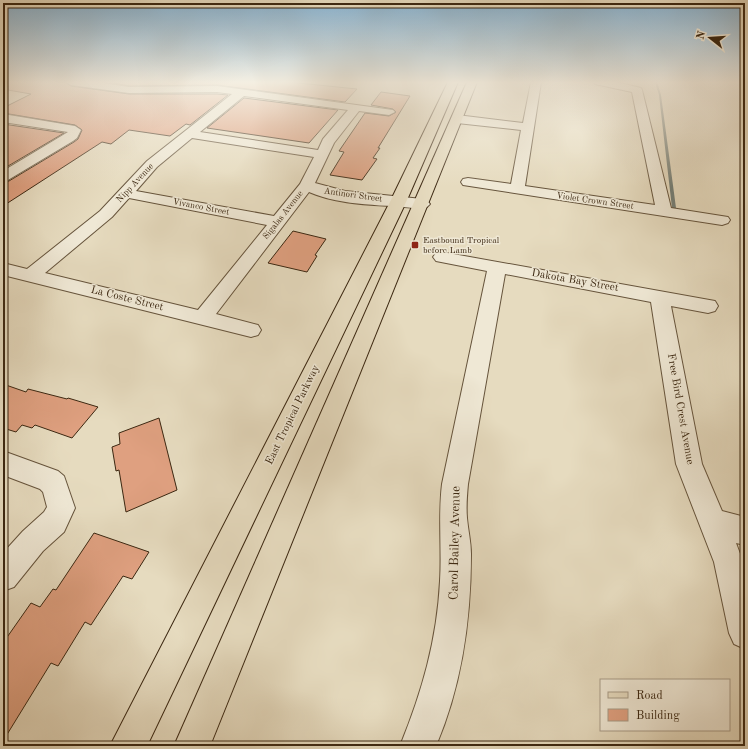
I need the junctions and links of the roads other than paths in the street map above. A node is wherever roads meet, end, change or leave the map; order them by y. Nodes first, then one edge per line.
1 (211, 117) edge
2 (348, 117) edge
3 (437, 117) edge
4 (530, 117) edge
5 (643, 117) edge
6 (3, 118) edge
7 (457, 119) joint
8 (528, 127) junction
9 (190, 134) junction
10 (321, 154) junction
11 (3, 177) edge
12 (468, 182) dead end
13 (306, 185) junction
14 (517, 190) junction
15 (125, 193) junction
16 (398, 200) junction
17 (422, 204) junction
18 (664, 211) junction
19 (722, 220) dead end
20 (278, 222) junction
21 (442, 257) dead end
22 (497, 267) junction
23 (3, 269) edge
24 (30, 276) junction
25 (660, 297) junction
26 (708, 306) dead end
27 (203, 318) junction
28 (251, 330) dead end
29 (3, 463) edge
30 (713, 523) junction
31 (745, 531) edge
32 (3, 576) edge
33 (745, 633) edge
34 (128, 746) edge
35 (192, 746) edge
36 (418, 746) edge

1 - 9 street, Nipp Avenue
2 - 10 street, Sigalas Avenue
3 - 16 main road, East Tropical Parkway
4 - 8 street
5 - 18 street
6 - 11 street
7 - 8 street
7 - 17 main road
8 - 14 street
9 - 10 street
9 - 15 street, Nipp Avenue
10 - 13 street, Sigalas Avenue
12 - 14 street, Violet Crown Street
13 - 16 street, Antinori Street
13 - 20 street, Sigalas Avenue
14 - 18 street, Violet Crown Street
15 - 20 street, Vivanco Street
15 - 24 street, Nipp Avenue
16 - 17 street, Antinori Street
16 - 34 main road, East Tropical Parkway
17 - 35 main road
18 - 19 street, Violet Crown Street
20 - 27 street, Sigalas Avenue
21 - 22 street, Dakota Bay Street
22 - 25 street, Dakota Bay Street
22 - 36 street, Carol Bailey Avenue
23 - 24 street, La Coste Street
24 - 27 street, La Coste Street
25 - 26 street, Dakota Bay Street
25 - 30 street, Free Bird Crest Avenue
27 - 28 street, La Coste Street
29 - 32 street
30 - 31 street
30 - 33 street, Free Bird Crest Avenue

